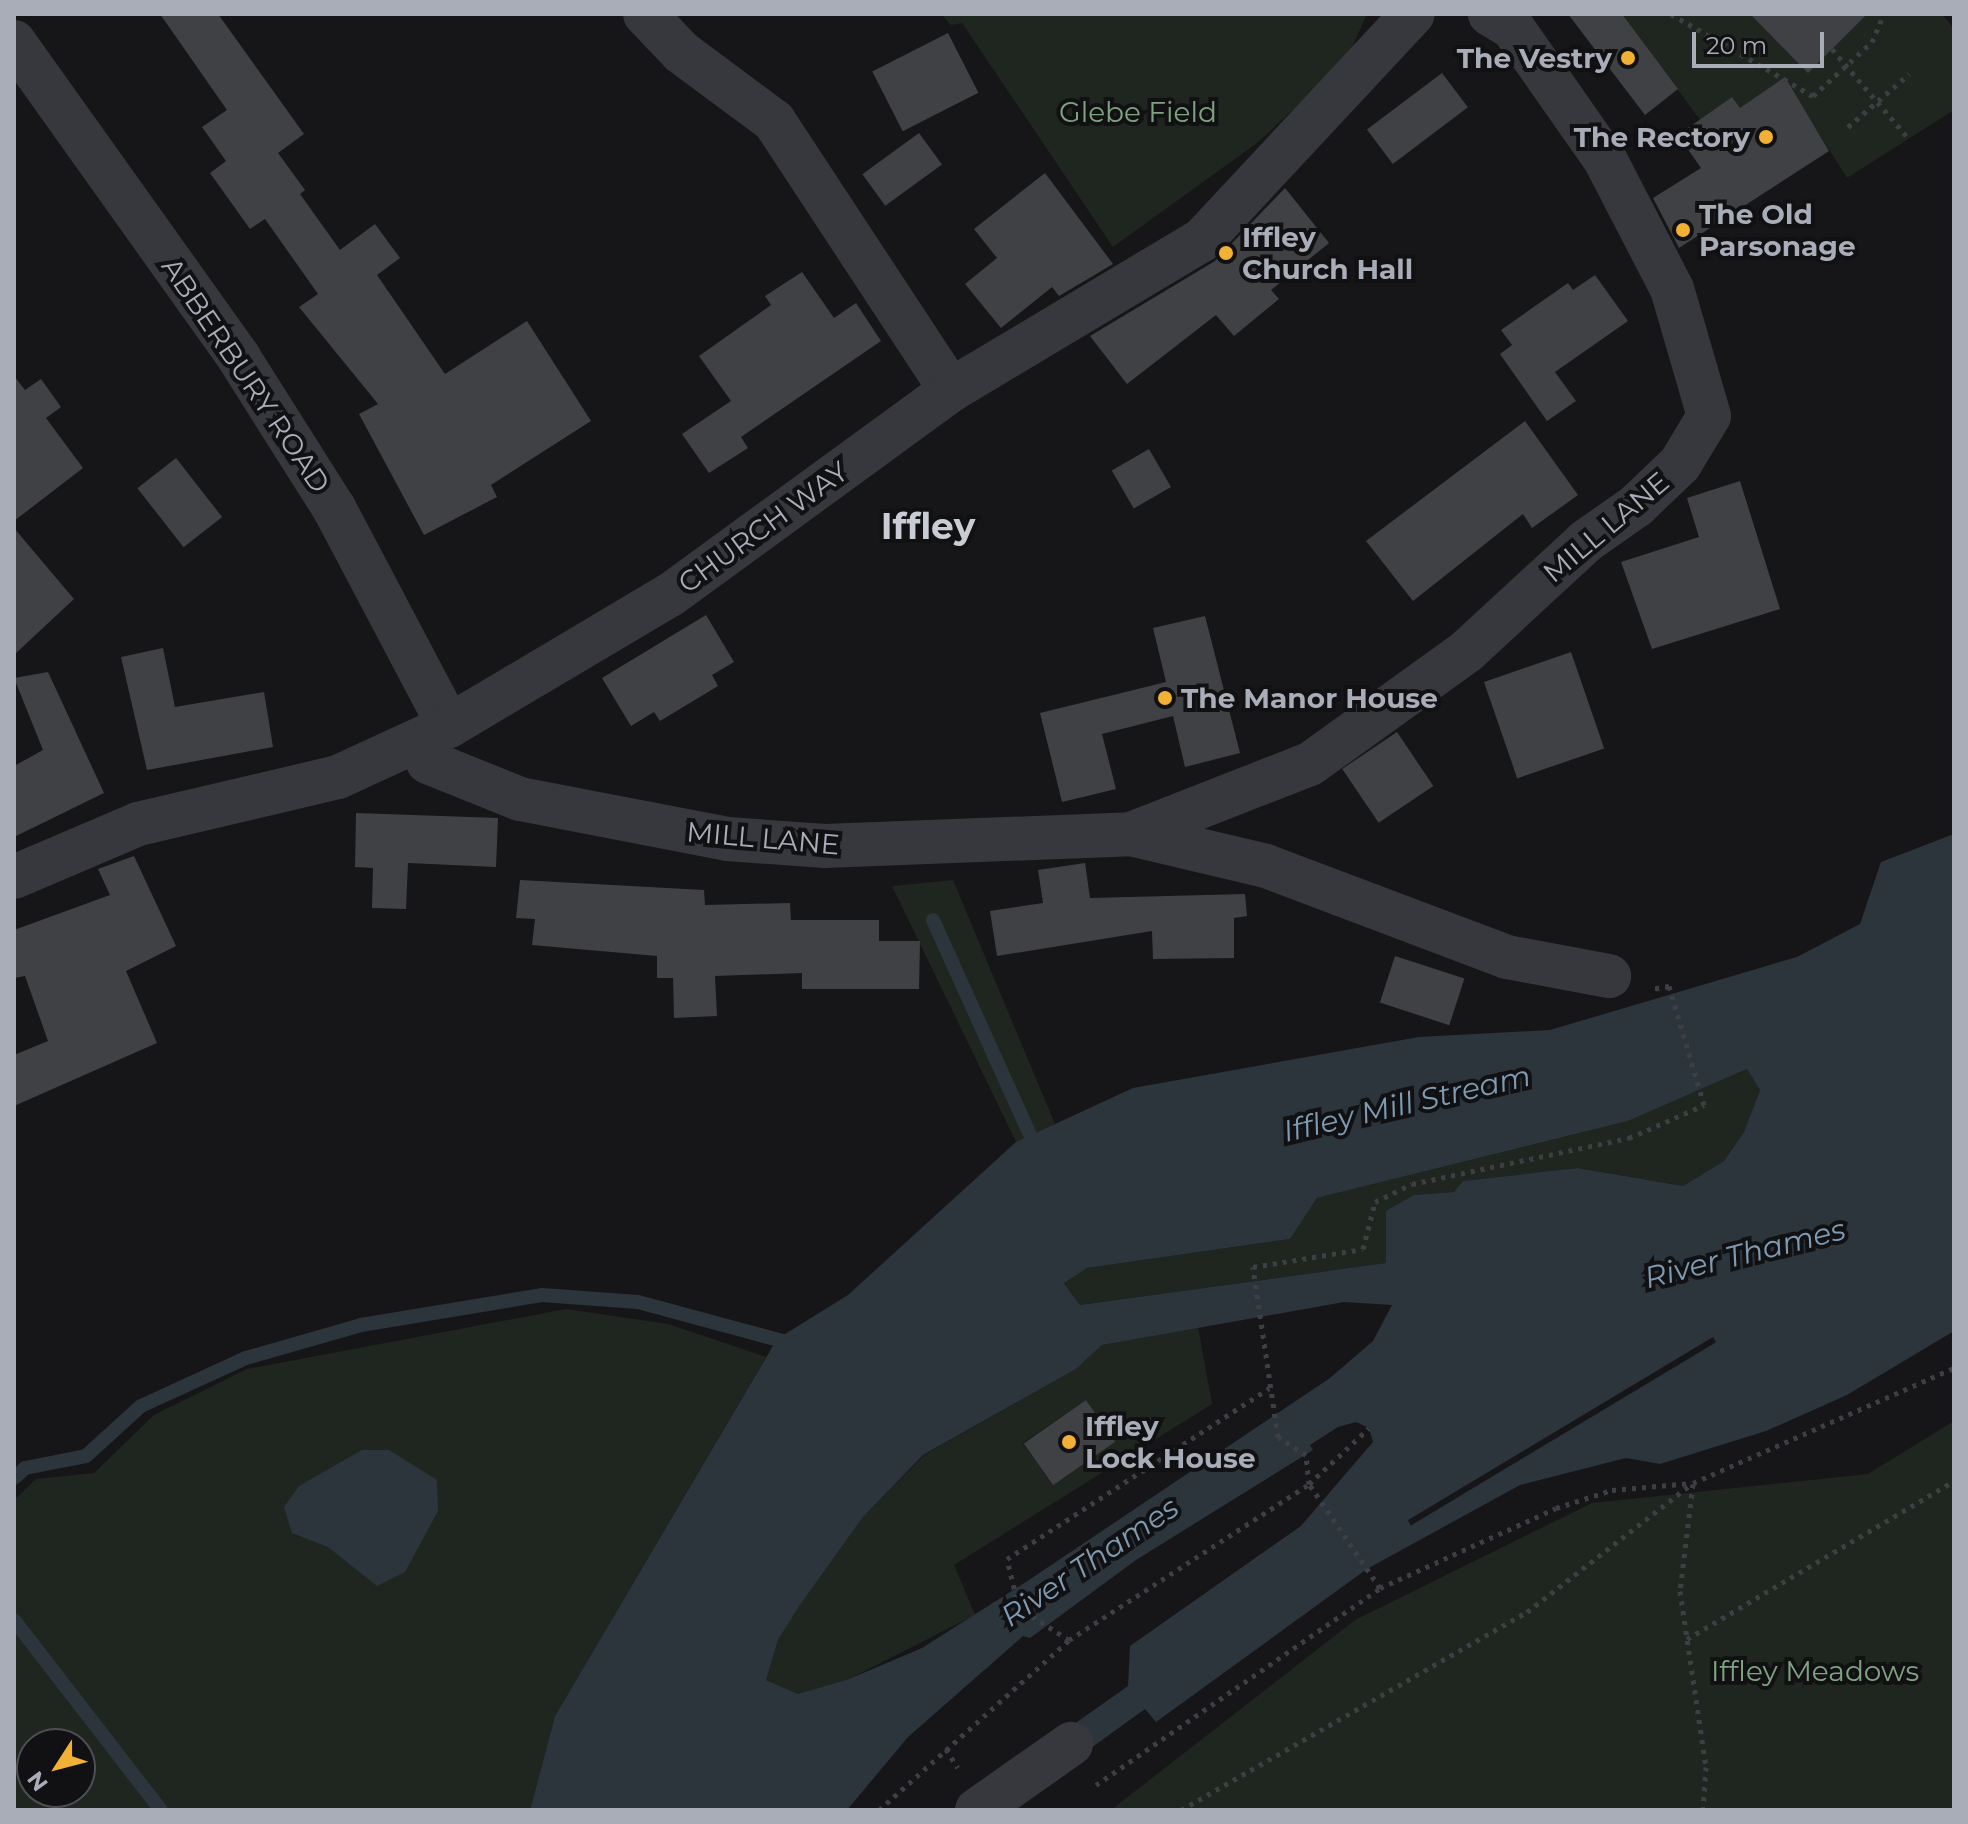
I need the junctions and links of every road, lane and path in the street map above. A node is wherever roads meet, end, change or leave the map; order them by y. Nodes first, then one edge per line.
1 (645, 14) edge
2 (1413, 14) edge
3 (1490, 14) edge
4 (1671, 14) edge
5 (1884, 14) edge
6 (14, 42) edge
7 (1832, 49) dead end
8 (1846, 65) junction
9 (1909, 74) dead end
10 (1878, 101) junction
11 (1848, 127) dead end
12 (1909, 139) dead end
13 (951, 390) junction
14 (434, 734) junction
15 (1131, 834) junction
16 (14, 877) edge
17 (1609, 976) dead end
18 (1671, 996) dead end
19 (1954, 1368) edge
20 (1269, 1388) junction
21 (1369, 1428) dead end
22 (1954, 1481) edge
23 (1693, 1483) junction
24 (1309, 1484) junction
25 (1380, 1588) junction
26 (1687, 1639) junction
27 (1069, 1640) junction
28 (1071, 1744) dead end
29 (1085, 1792) dead end
30 (879, 1810) edge
31 (977, 1810) edge
32 (1181, 1810) edge
33 (1703, 1810) edge

1 - 13 street
2 - 13 street, CHURCH WAY
3 - 15 street, MILL LANE
4 - 8 path
5 - 8 path
6 - 14 street, ABBERBURY ROAD
7 - 8 path
8 - 10 path
9 - 10 path
10 - 11 path
10 - 12 path
13 - 14 street, CHURCH WAY
14 - 15 street, MILL LANE
14 - 16 street, CHURCH WAY
15 - 17 street, MILL LANE
18 - 20 path
19 - 23 path
20 - 24 path
20 - 27 path
21 - 24 path
22 - 26 path
23 - 25 path
23 - 26 path
23 - 32 path
24 - 25 path
24 - 27 path
25 - 29 path
26 - 33 path
27 - 30 path
28 - 31 street

